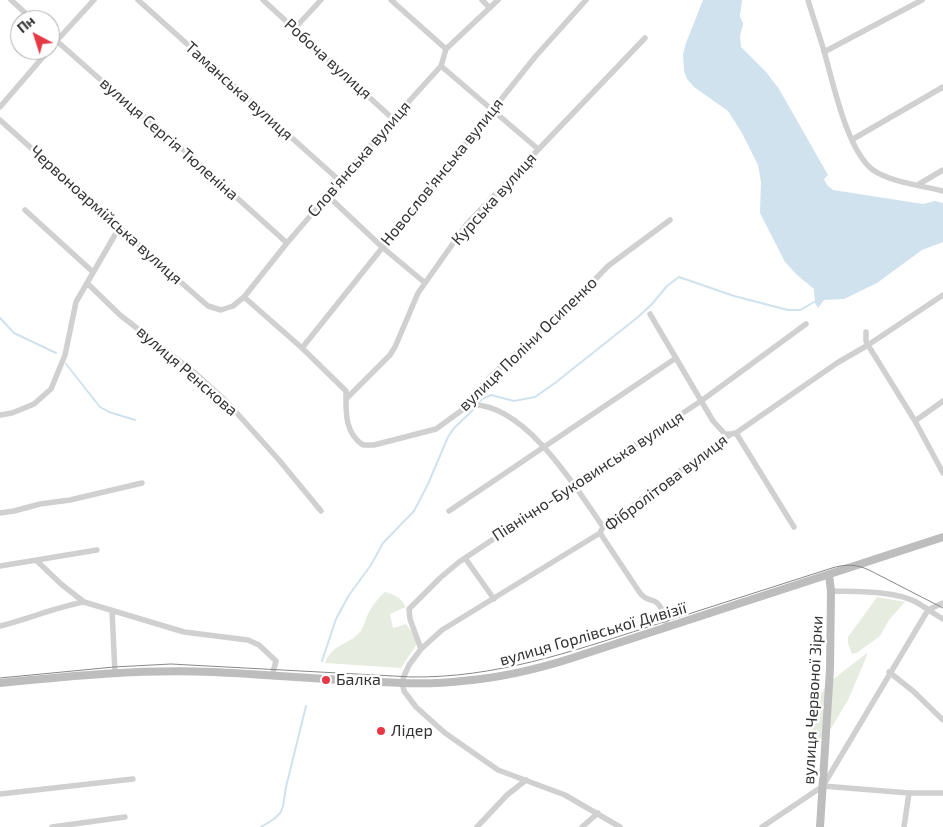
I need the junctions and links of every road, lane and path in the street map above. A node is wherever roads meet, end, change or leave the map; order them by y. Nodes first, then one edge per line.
1 (11, 0) edge
2 (94, 0) edge
3 (138, 0) edge
4 (263, 0) edge
5 (321, 0) edge
6 (391, 0) edge
7 (482, 0) edge
8 (498, 0) edge
9 (586, 0) edge
10 (808, 0) edge
11 (922, 0) edge
12 (490, 8) junction
13 (22, 10) edge
14 (295, 28) junction
15 (60, 37) edge
16 (646, 38) dead end
17 (60, 44) edge
18 (446, 49) junction
19 (824, 52) junction
20 (40, 60) edge
21 (441, 66) junction
22 (943, 87) edge
23 (0, 107) edge
24 (494, 110) junction
25 (393, 118) junction
26 (0, 120) edge
27 (853, 139) junction
28 (538, 149) junction
29 (943, 170) edge
30 (340, 181) junction
31 (919, 184) junction
32 (943, 191) edge
33 (328, 196) junction
34 (25, 210) dead end
35 (670, 220) dead end
36 (119, 228) junction
37 (287, 243) junction
38 (382, 246) junction
39 (93, 272) junction
40 (424, 282) junction
41 (87, 283) junction
42 (943, 295) edge
43 (244, 297) junction
44 (214, 309) joint
45 (650, 314) dead end
46 (806, 324) dead end
47 (866, 332) dead end
48 (868, 345) junction
49 (302, 348) junction
50 (676, 358) junction
51 (346, 399) junction
52 (701, 401) junction
53 (943, 401) edge
54 (474, 405) junction
55 (0, 415) edge
56 (915, 422) junction
57 (734, 434) junction
58 (545, 447) junction
59 (943, 472) edge
60 (142, 483) dead end
61 (574, 485) junction
62 (321, 510) dead end
63 (448, 512) dead end
64 (0, 513) edge
65 (794, 527) dead end
66 (601, 530) junction
67 (943, 536) edge
68 (97, 550) dead end
69 (465, 558) junction
70 (37, 561) junction
71 (0, 566) edge
72 (829, 575) junction
73 (831, 591) junction
74 (494, 599) junction
75 (84, 602) junction
76 (943, 603) edge
77 (928, 610) junction
78 (112, 611) junction
79 (943, 619) edge
80 (0, 626) edge
81 (667, 628) junction
82 (421, 648) junction
83 (889, 672) junction
84 (115, 673) junction
85 (272, 676) junction
86 (0, 683) edge
87 (402, 683) junction
88 (943, 720) edge
89 (132, 779) dead end
90 (526, 780) junction
91 (823, 786) junction
92 (909, 793) junction
93 (0, 794) edge
94 (943, 794) edge
95 (598, 813) junction
96 (125, 817) dead end
97 (52, 827) edge
98 (477, 827) edge
99 (582, 827) edge
100 (620, 827) edge
101 (762, 827) edge
102 (820, 827) edge
103 (904, 827) edge

1 - 13 street
2 - 15 street
3 - 30 street, Таманська вулиця
4 - 14 street, Робоча вулиця
5 - 14 street
6 - 18 street
7 - 12 street
8 - 12 street
9 - 24 street, Новослов'янська вулиця
10 - 19 street
11 - 19 street
12 - 18 street
14 - 25 street, Робоча вулиця
16 - 28 street, Курська вулиця
17 - 37 street, вулиця Сергія Тюленіна
18 - 21 street, Слов'янська вулиця
19 - 27 street
20 - 23 street
21 - 24 street
21 - 25 street, Слов'янська вулиця
22 - 27 street
24 - 28 street
24 - 38 street, Новослов'янська вулиця
25 - 30 street, Слов'янська вулиця
26 - 36 street, Червоноармійська вулиця
27 - 31 street
28 - 40 street, Курська вулиця
29 - 31 street
30 - 33 street, Слов'янська вулиця
31 - 32 street
33 - 37 street, Слов'янська вулиця
33 - 38 street
34 - 39 street
35 - 54 street, вулиця Поліни Осипенко
36 - 39 street
36 - 44 street, Червоноармійська вулиця
37 - 43 street, Слов'янська вулиця
38 - 40 street
38 - 49 street, Новослов'янська вулиця
39 - 41 street
40 - 51 street, Курська вулиця
41 - 55 street
41 - 62 street, вулиця Ренскова
42 - 48 street, Фібролітова вулиця
43 - 44 street, Слов'янська вулиця
43 - 49 street, вулиця Поліни Осипенко
45 - 50 street
46 - 52 street, Північно-Буковинська вулиця
47 - 48 street
48 - 56 street
48 - 57 street, Фібролітова вулиця
49 - 51 street, вулиця Поліни Осипенко
50 - 52 street
50 - 58 street
51 - 54 street, вулиця Поліни Осипенко
52 - 57 street
52 - 61 street, Північно-Буковинська вулиця
53 - 56 street
54 - 58 street
56 - 59 street
57 - 65 street
57 - 66 street, Фібролітова вулиця
58 - 61 street
58 - 63 street
60 - 64 street
61 - 66 street
61 - 69 street, Північно-Буковинська вулиця
66 - 74 street, Фібролітова вулиця
66 - 81 street
67 - 72 main road, вулиця Горлівської Дивізії
68 - 70 street
69 - 74 street
69 - 82 street, Північно-Буковинська вулиця
70 - 71 street
70 - 75 street
72 - 73 main road, вулиця Червоної Зірки
72 - 81 main road, вулиця Горлівської Дивізії
73 - 77 street
73 - 91 main road, вулиця Червоної Зірки
74 - 82 street, Фібролітова вулиця
75 - 78 street
75 - 80 street
76 - 77 street
77 - 79 street
77 - 83 street
78 - 84 street
78 - 85 street
81 - 87 main road, вулиця Горлівської Дивізії
82 - 87 street, Фібролітова вулиця
83 - 88 street
83 - 91 street
84 - 85 main road, вулиця Горлівської Дивізії
84 - 86 main road, вулиця Горлівської Дивізії
85 - 87 main road, вулиця Горлівської Дивізії
87 - 90 street
89 - 93 street
90 - 95 street
90 - 98 street
91 - 92 street
91 - 101 street
91 - 102 main road, вулиця Червоної Зірки
92 - 94 street
92 - 103 street
95 - 99 street
95 - 100 street
96 - 97 street

